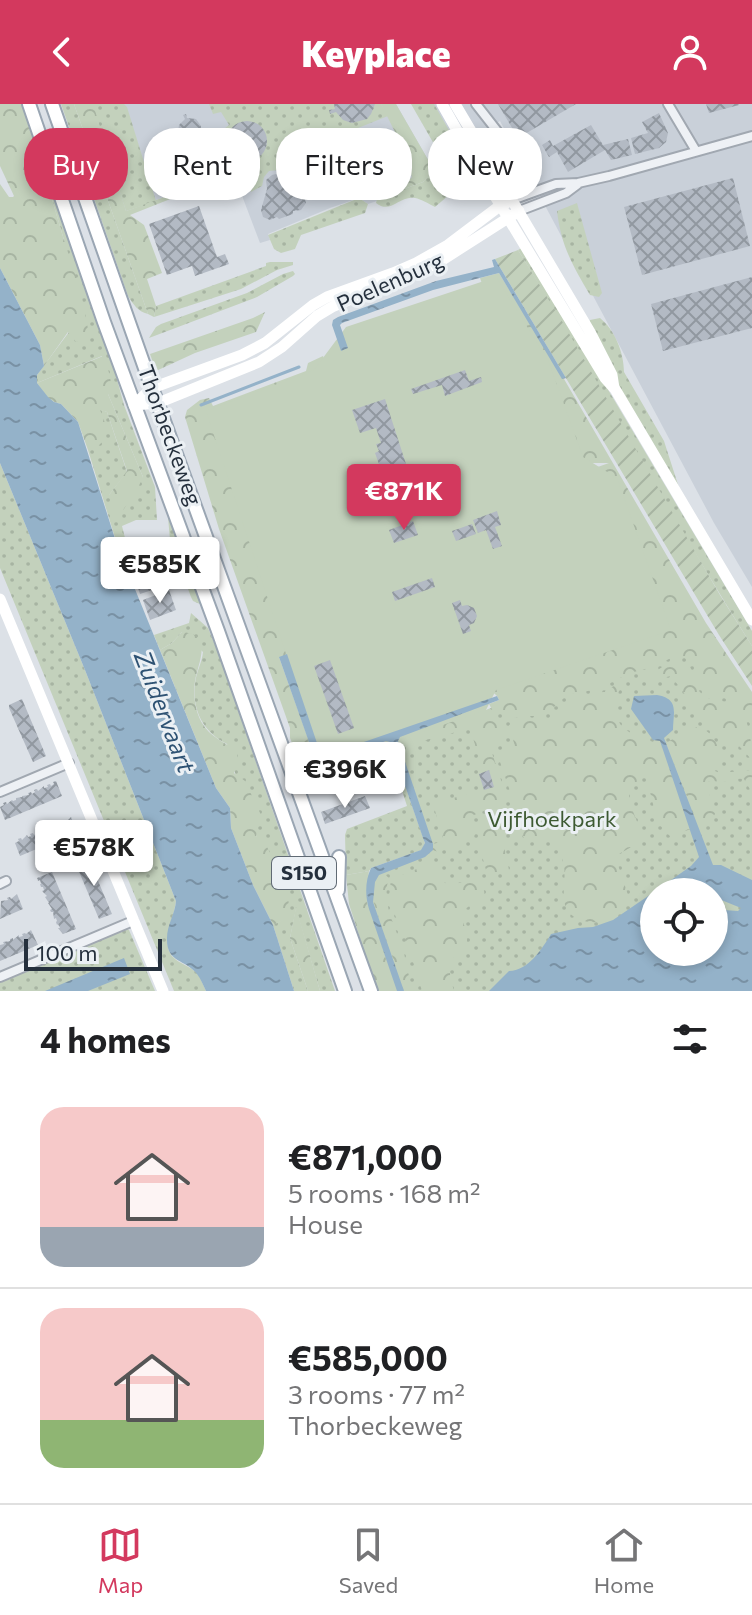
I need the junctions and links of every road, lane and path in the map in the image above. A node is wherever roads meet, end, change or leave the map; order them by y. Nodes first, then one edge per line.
1 (29, 104) edge
2 (52, 104) edge
3 (442, 104) edge
4 (455, 104) edge
5 (476, 104) edge
6 (668, 104) edge
7 (469, 128) edge
8 (495, 128) edge
9 (752, 136) edge
10 (696, 151) junction
11 (578, 183) junction
12 (506, 200) edge
13 (510, 209) junction
14 (152, 388) junction
15 (158, 403) junction
16 (134, 405) junction
17 (165, 484) junction
18 (163, 512) dead end
19 (1, 603) edge
20 (200, 611) dead end
21 (752, 620) edge
22 (218, 631) junction
23 (285, 757) junction
24 (69, 763) junction
25 (308, 781) dead end
26 (0, 792) edge
27 (339, 857) dead end
28 (338, 898) junction
29 (133, 921) junction
30 (0, 977) edge
31 (163, 991) edge
32 (345, 991) edge
33 (371, 991) edge

1 - 16 main road, Thorbeckeweg / S150
2 - 14 main road, Thorbeckeweg / S150
3 - 13 street
4 - 7 street
5 - 8 street
6 - 10 street
9 - 10 street
10 - 11 street
11 - 13 street
11 - 13 street
12 - 13 street
13 - 14 street, Poelenburg
13 - 15 street, Poelenburg
13 - 21 street
14 - 15 main road, Thorbeckeweg / S150
14 - 16 street, Poelenburg
15 - 16 street, Poelenburg
15 - 23 main road, Thorbeckeweg / S150
16 - 17 main road, Thorbeckeweg / S150
17 - 18 main road
17 - 22 main road, Thorbeckeweg / S150
19 - 24 street
20 - 22 main road
22 - 32 main road, Thorbeckeweg / S150
23 - 25 main road
23 - 28 main road, Thorbeckeweg / S150
24 - 26 street
24 - 29 street
27 - 28 main road
28 - 33 main road, Thorbeckeweg / S150
29 - 30 street
29 - 31 street

